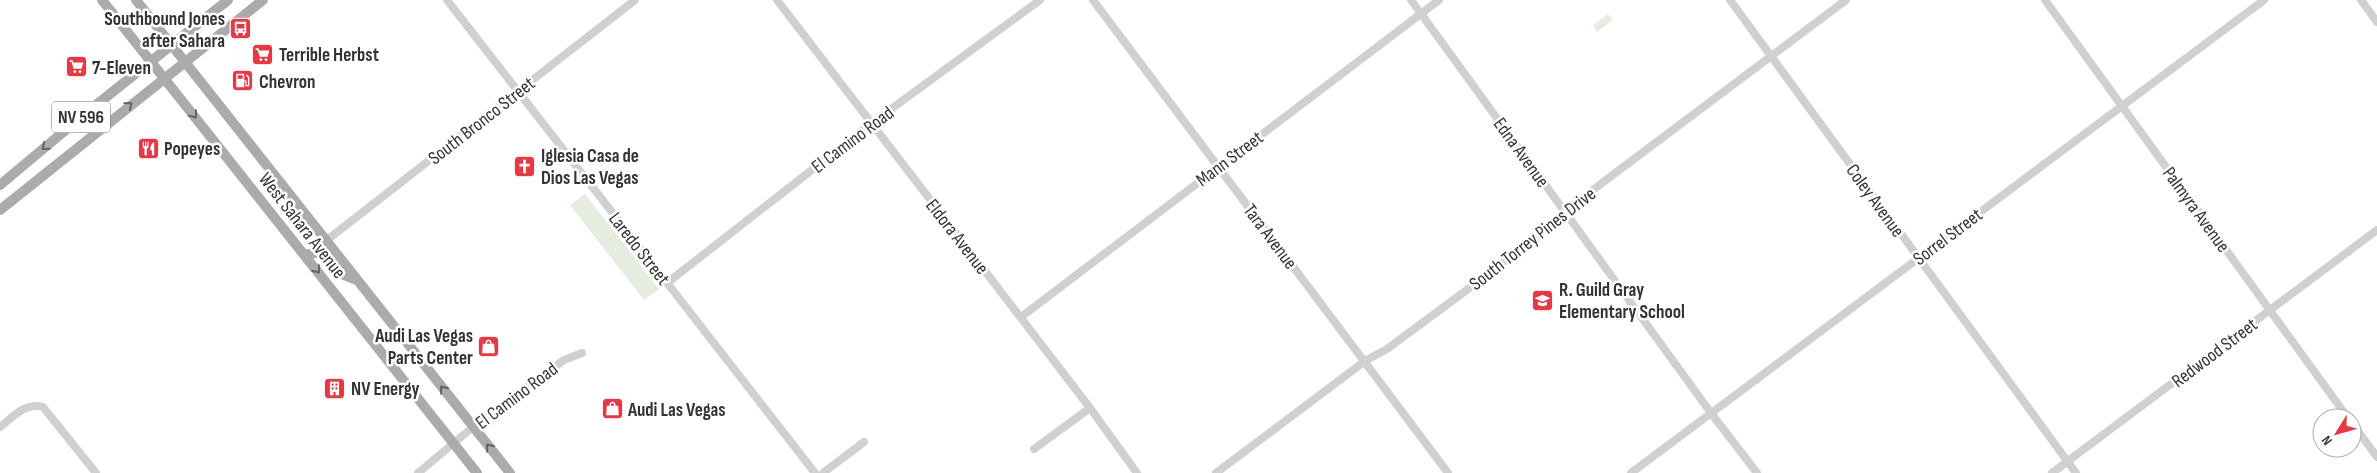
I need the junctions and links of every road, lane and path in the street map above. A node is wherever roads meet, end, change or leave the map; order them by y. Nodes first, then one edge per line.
1 (102, 0) edge
2 (136, 0) edge
3 (228, 0) edge
4 (262, 0) edge
5 (447, 0) edge
6 (635, 0) edge
7 (777, 0) edge
8 (1040, 0) edge
9 (1093, 0) edge
10 (1411, 0) edge
11 (1439, 0) edge
12 (1730, 0) edge
13 (1846, 0) edge
14 (2046, 0) edge
15 (2264, 0) edge
16 (2361, 0) edge
17 (1421, 14) junction
18 (2377, 22) edge
19 (171, 44) junction
20 (1772, 57) junction
21 (150, 61) junction
22 (184, 62) junction
23 (163, 78) junction
24 (518, 92) junction
25 (2121, 105) junction
26 (872, 123) junction
27 (1218, 167) junction
28 (0, 185) edge
29 (0, 210) edge
30 (1566, 212) junction
31 (2377, 230) edge
32 (327, 240) junction
33 (304, 254) junction
34 (1918, 257) junction
35 (358, 280) junction
36 (667, 283) junction
37 (2270, 310) junction
38 (1021, 317) junction
39 (582, 353) dead end
40 (1365, 361) junction
41 (1090, 408) junction
42 (2341, 408) edge
43 (1711, 413) junction
44 (0, 427) edge
45 (473, 427) junction
46 (2362, 437) edge
47 (864, 442) dead end
48 (453, 443) junction
49 (1034, 449) dead end
50 (2377, 457) edge
51 (2068, 461) junction
52 (96, 473) edge
53 (418, 473) edge
54 (477, 473) edge
55 (510, 473) edge
56 (815, 473) edge
57 (823, 473) edge
58 (1137, 473) edge
59 (1216, 473) edge
60 (1448, 473) edge
61 (1631, 473) edge
62 (1757, 473) edge
63 (2052, 473) edge
64 (2076, 473) edge

1 - 21 main road, West Sahara Avenue
2 - 19 main road, West Sahara Avenue
3 - 19 main road
4 - 22 main road
5 - 24 street, Laredo Street
6 - 24 street, South Bronco Street
7 - 26 street, Eldora Avenue
8 - 26 street, El Camino Road
9 - 27 street, Tara Avenue
10 - 17 street, Edna Avenue
11 - 17 street, Mann Street
12 - 20 street, Coley Avenue
13 - 20 street, South Torrey Pines Drive
14 - 25 street, Palmyra Avenue
15 - 25 street, Sorrel Street
16 - 18 street
17 - 27 street, Mann Street
17 - 30 street, Edna Avenue
19 - 21 main road, NV 596
19 - 22 main road, West Sahara Avenue
20 - 30 street, South Torrey Pines Drive
20 - 34 street, Coley Avenue
21 - 23 main road, West Sahara Avenue
21 -> 28 main road, NV 596
22 - 23 main road, NV 596
22 - 32 main road, West Sahara Avenue
29 -> 23 main road, NV 596
23 -> 33 main road, West Sahara Avenue
24 - 32 street, South Bronco Street
24 - 36 street, Laredo Street
25 - 34 street, Sorrel Street
25 - 37 street, Palmyra Avenue
26 - 36 street, El Camino Road
26 - 38 street, Eldora Avenue
27 - 38 street, Mann Street
27 - 40 street, Tara Avenue
30 - 40 street, South Torrey Pines Drive
30 - 43 street, Edna Avenue
31 - 37 street, Redwood Street
32 - 35 main road, West Sahara Avenue
33 - 35 main road
33 -> 48 main road, West Sahara Avenue
34 - 43 street, Sorrel Street
34 - 51 street, Coley Avenue
45 -> 35 main road, West Sahara Avenue
36 - 56 street, Laredo Street
37 - 42 street, Palmyra Avenue
37 - 51 street, Redwood Street
38 - 41 street, Eldora Avenue
39 - 45 street, El Camino Road
40 - 59 street, South Torrey Pines Drive
40 - 60 street, Tara Avenue
41 - 49 street
41 - 58 street, Eldora Avenue
43 - 61 street, Sorrel Street
43 - 62 street, Edna Avenue
44 - 52 street
45 - 48 street, El Camino Road
55 -> 45 main road, West Sahara Avenue
46 - 50 street
47 - 57 street
48 - 53 street, El Camino Road
48 - 54 main road, West Sahara Avenue
51 - 63 street, Redwood Street
51 - 64 street, Coley Avenue

